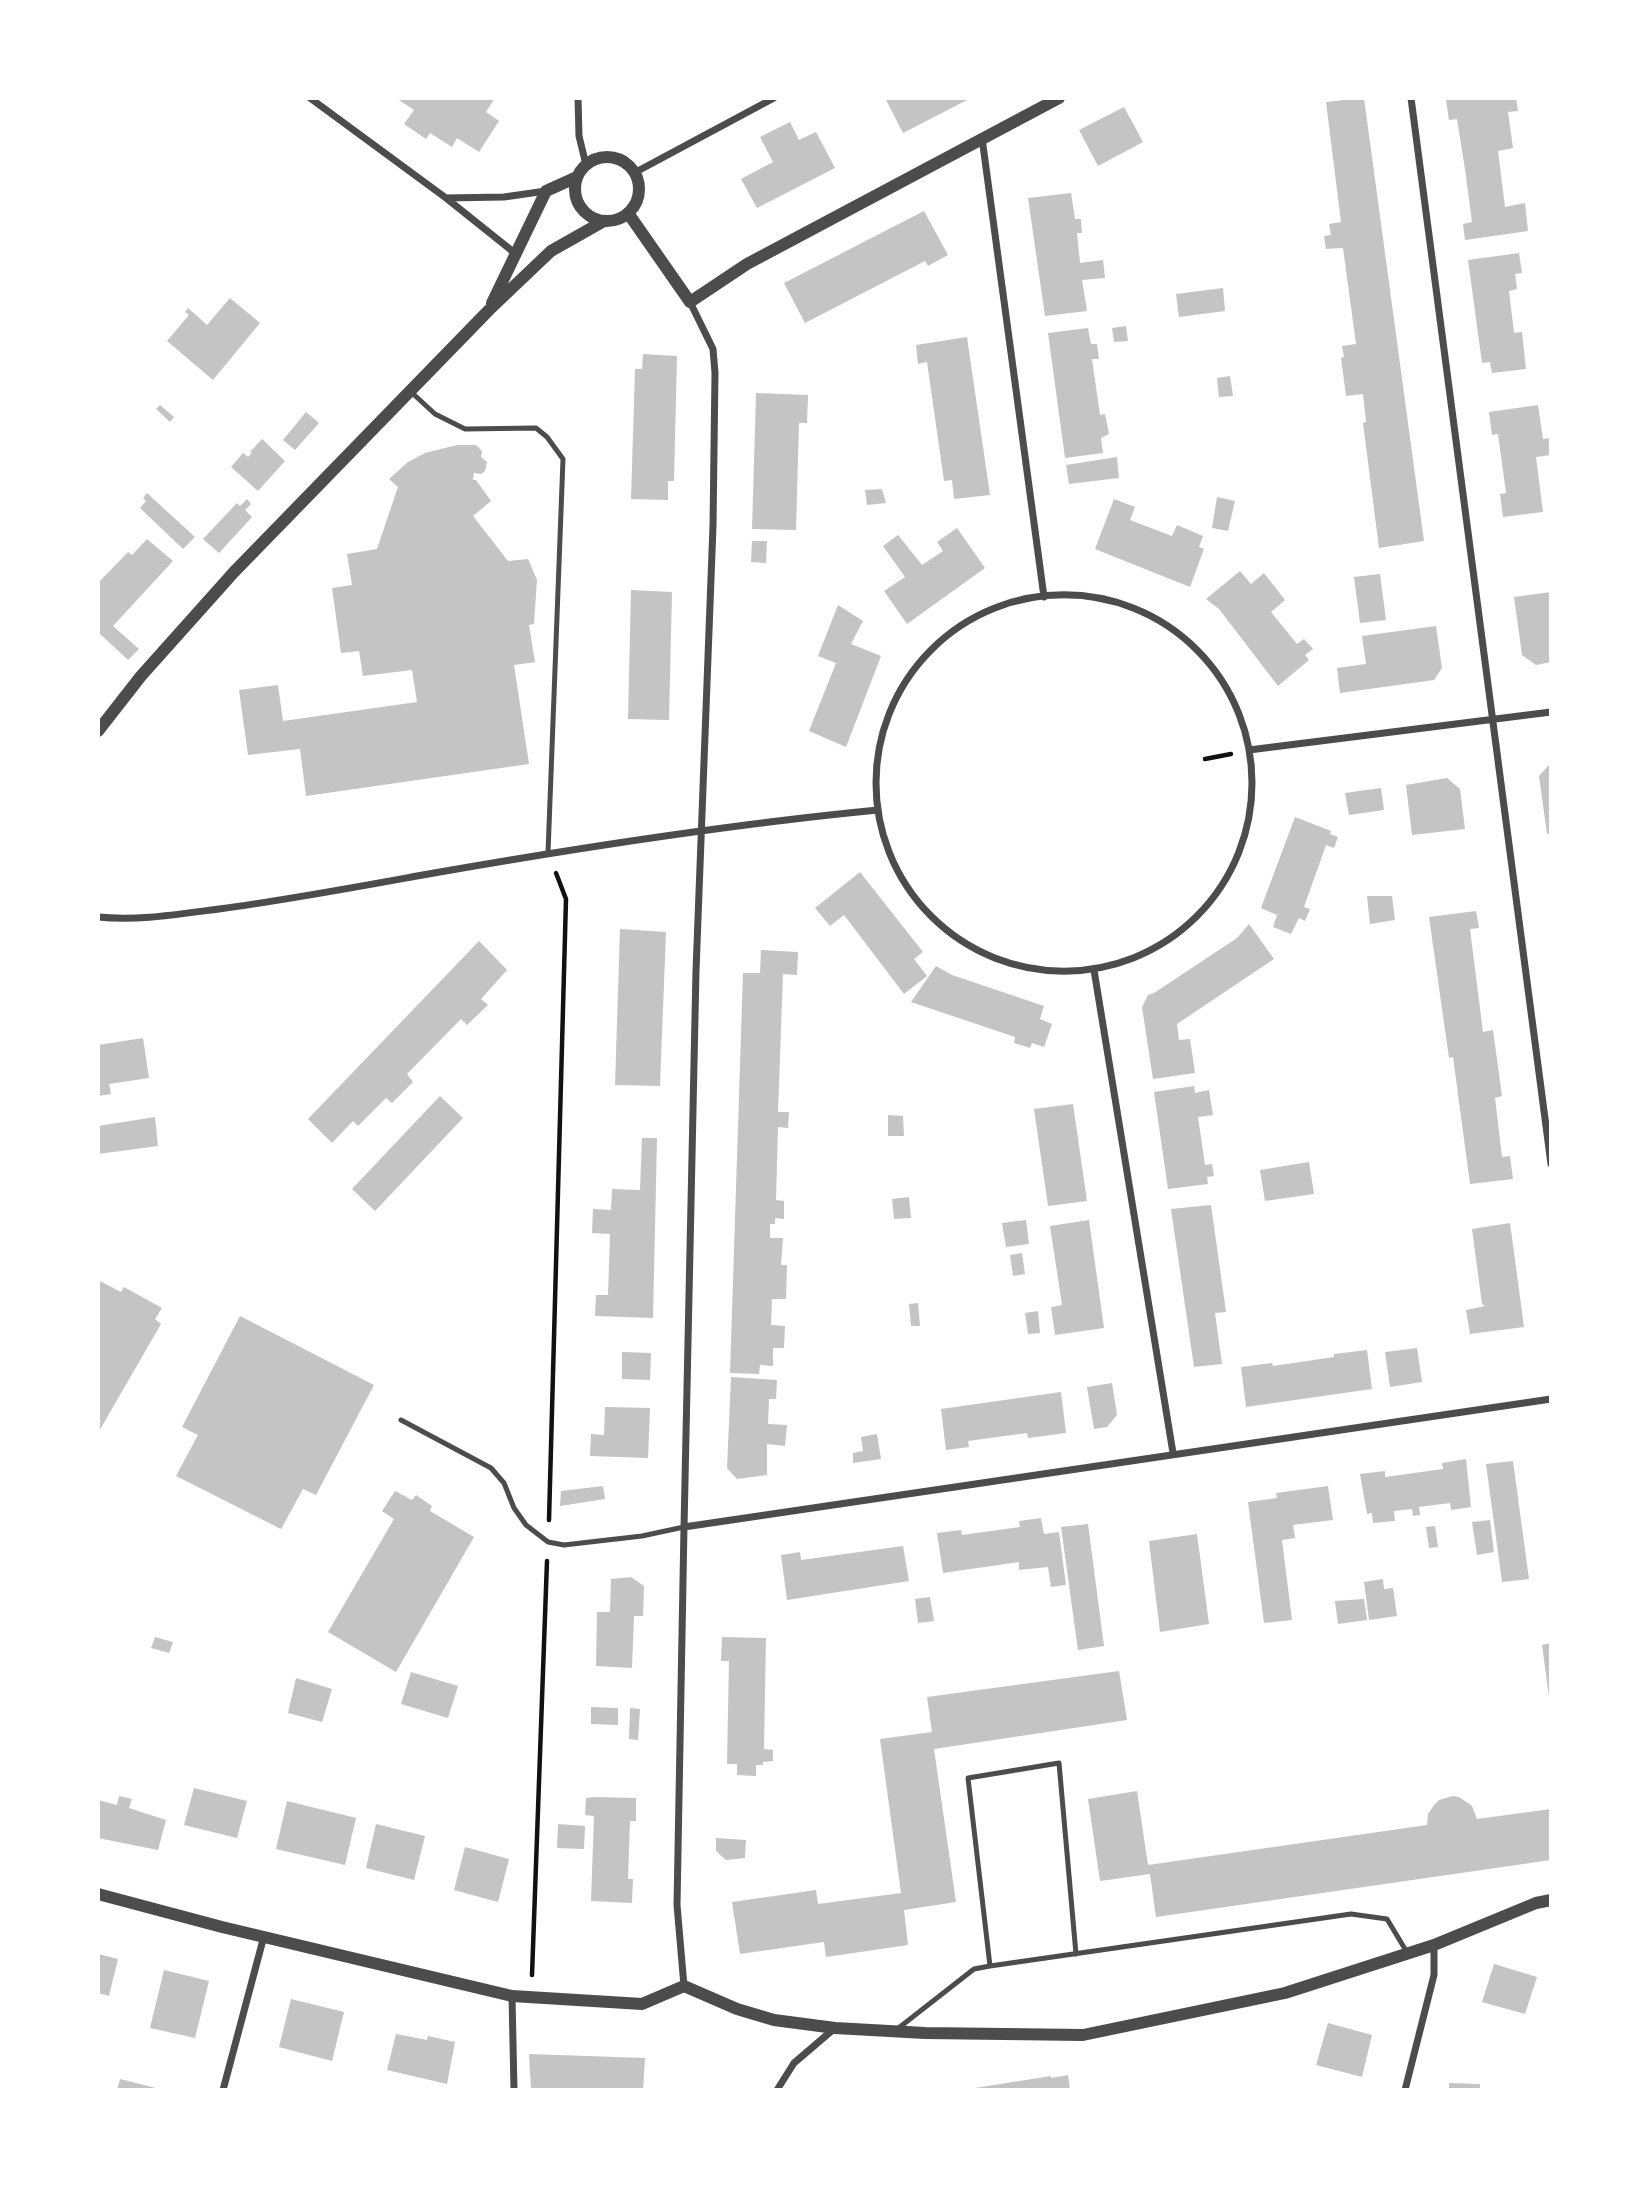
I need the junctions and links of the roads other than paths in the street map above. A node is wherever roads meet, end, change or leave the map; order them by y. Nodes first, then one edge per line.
1 (310, 98) edge
2 (578, 98) edge
3 (774, 98) edge
4 (1059, 98) edge
5 (1411, 98) edge
6 (982, 138) junction
7 (586, 165) junction
8 (634, 173) junction
9 (577, 177) junction
10 (546, 191) junction
11 (446, 198) junction
12 (628, 213) junction
13 (604, 221) junction
14 (516, 254) junction
15 (690, 302) junction
16 (489, 310) junction
17 (410, 391) junction
18 (1044, 597) junction
19 (1551, 712) edge
20 (1492, 721) junction
21 (98, 730) edge
22 (1250, 750) junction
23 (878, 810) junction
24 (701, 829) junction
25 (548, 853) junction
26 (98, 917) edge
27 (1094, 971) junction
28 (1551, 1164) edge
29 (1551, 1399) edge
30 (401, 1420) dead end
31 (1173, 1453) junction
32 (684, 1527) junction
33 (98, 1894) edge
34 (1551, 1900) edge
35 (264, 1936) junction
36 (1434, 1945) junction
37 (1076, 1954) junction
38 (1408, 1954) junction
39 (990, 1966) junction
40 (684, 1986) junction
41 (512, 1996) junction
42 (835, 2028) junction
43 (893, 2031) junction
44 (223, 2090) edge
45 (514, 2090) edge
46 (778, 2090) edge
47 (1405, 2090) edge

1 - 11 street
2 - 7 street
3 - 8 street
4 - 6 street
5 - 20 street
6 - 15 street
6 - 18 street
7 - 8 street
7 - 9 street
8 - 12 street
9 - 10 street
9 - 13 street
10 - 11 street
10 - 14 street
11 - 14 street
12 - 13 street
12 - 15 street
13 - 16 street
14 - 16 street
15 - 24 street
16 - 17 street
17 - 21 street
17 - 25 lane
18 - 22 street
18 - 23 street
19 - 20 street
20 - 22 street
20 - 28 street
22 - 27 street
23 - 24 street
23 - 27 street
24 - 25 street
24 - 32 street
25 - 26 street
27 - 31 street
29 - 31 street
30 - 32 lane
31 - 32 street
32 - 40 street
33 - 35 street
34 - 36 street
35 - 41 street
35 - 44 street
36 - 38 street
36 - 47 street
37 - 38 lane
37 - 39 lane
37 - 39 lane
38 - 43 street
39 - 43 lane
40 - 41 street
40 - 42 street
41 - 45 street
42 - 43 street
42 - 46 street

